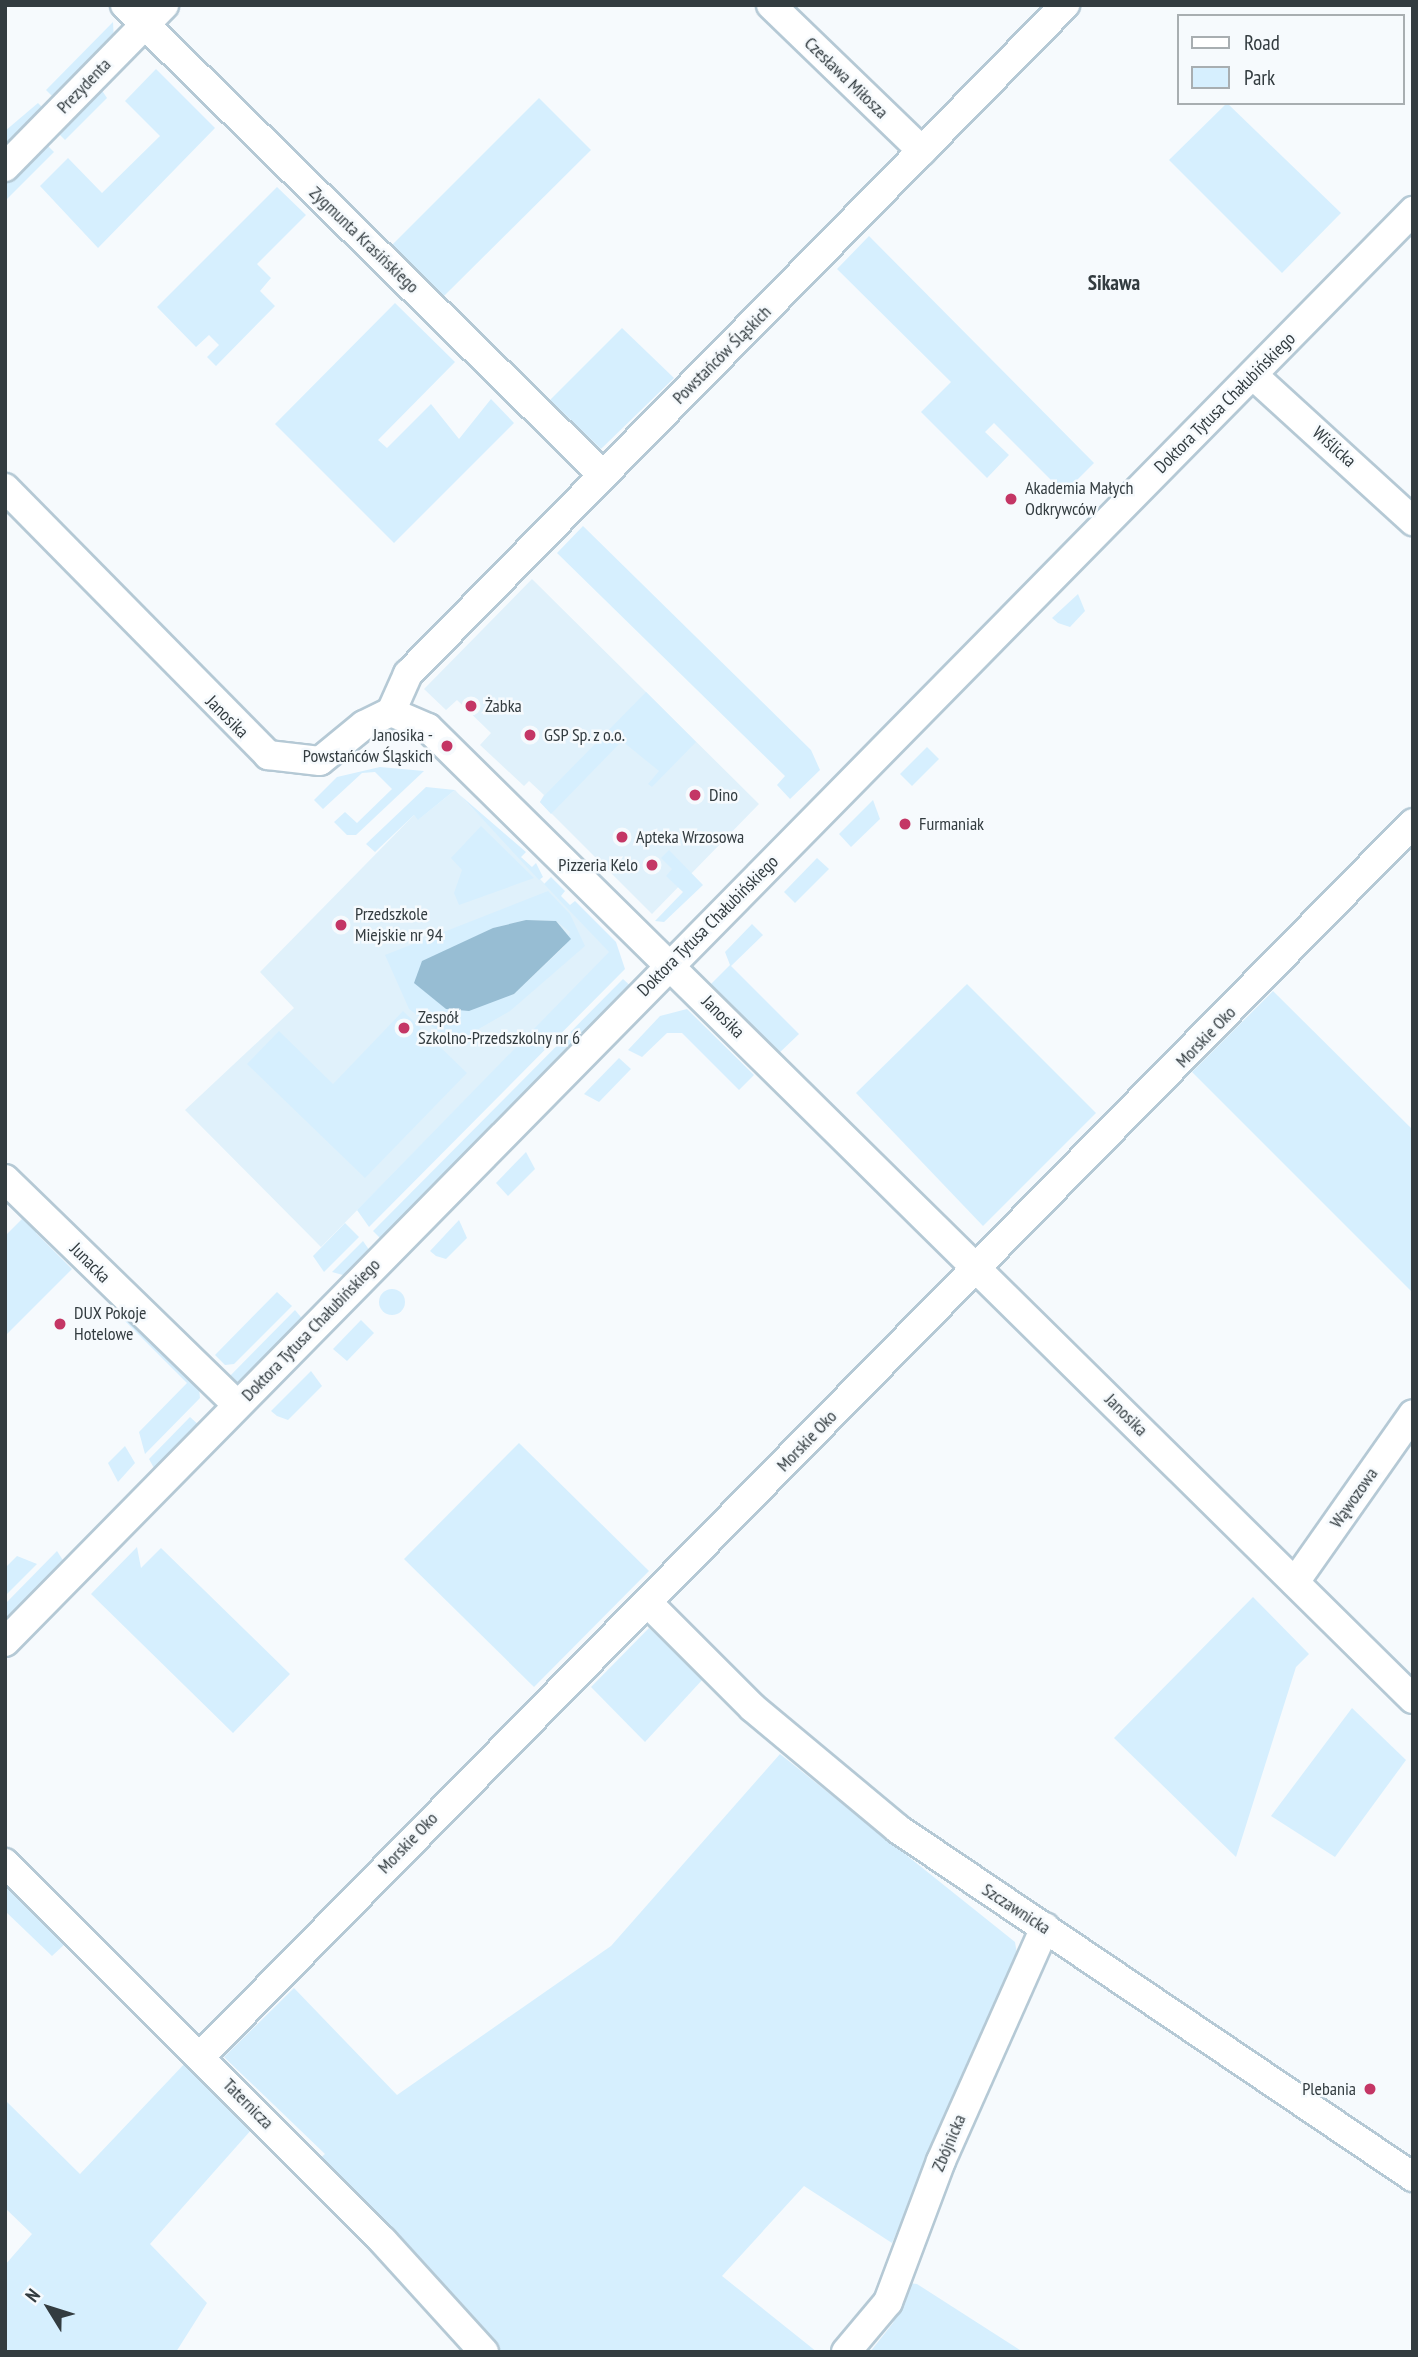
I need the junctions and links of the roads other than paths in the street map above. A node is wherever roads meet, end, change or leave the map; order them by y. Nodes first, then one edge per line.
1 (125, 5) edge
2 (771, 5) edge
3 (1065, 5) edge
4 (154, 15) edge
5 (922, 151) junction
6 (5, 167) edge
7 (1413, 211) edge
8 (1253, 375) junction
9 (603, 475) junction
10 (5, 488) edge
11 (1413, 522) edge
12 (391, 712) junction
13 (1413, 823) edge
14 (670, 964) junction
15 (5, 1179) edge
16 (977, 1268) junction
17 (237, 1405) junction
18 (1413, 1414) edge
19 (1296, 1583) junction
20 (648, 1603) junction
21 (5, 1642) edge
22 (1413, 1699) edge
23 (5, 1863) edge
24 (1045, 1927) junction
25 (200, 2057) junction
26 (1413, 2177) edge
27 (484, 2352) edge
28 (846, 2352) edge

1 - 4 street, Zygmunta Krasińskiego
2 - 5 street, Czesława Miłosza
3 - 5 street, Powstańców Śląskich
4 - 6 street, Prezydenta
4 - 9 street, Zygmunta Krasińskiego
5 - 9 street, Powstańców Śląskich
7 - 8 street, Doktora Tytusa Chałubińskiego
8 - 11 street, Wiślicka
8 - 14 street, Doktora Tytusa Chałubińskiego
9 - 12 street, Powstańców Śląskich
10 - 12 street, Janosika
12 - 14 street, Janosika
13 - 16 street, Morskie Oko
14 - 16 street, Janosika
14 - 17 street, Doktora Tytusa Chałubińskiego
15 - 17 street, Junacka
16 - 19 street, Janosika
16 - 20 street, Morskie Oko
17 - 21 street, Doktora Tytusa Chałubińskiego
18 - 19 street, Wąwozowa
19 - 22 street, Janosika
20 - 24 street, Szczawnicka
20 - 25 street, Morskie Oko
23 - 25 street, Taternicza
24 - 26 street, Szczawnicka
24 - 28 street, Zbójnicka
25 - 27 street, Taternicza

